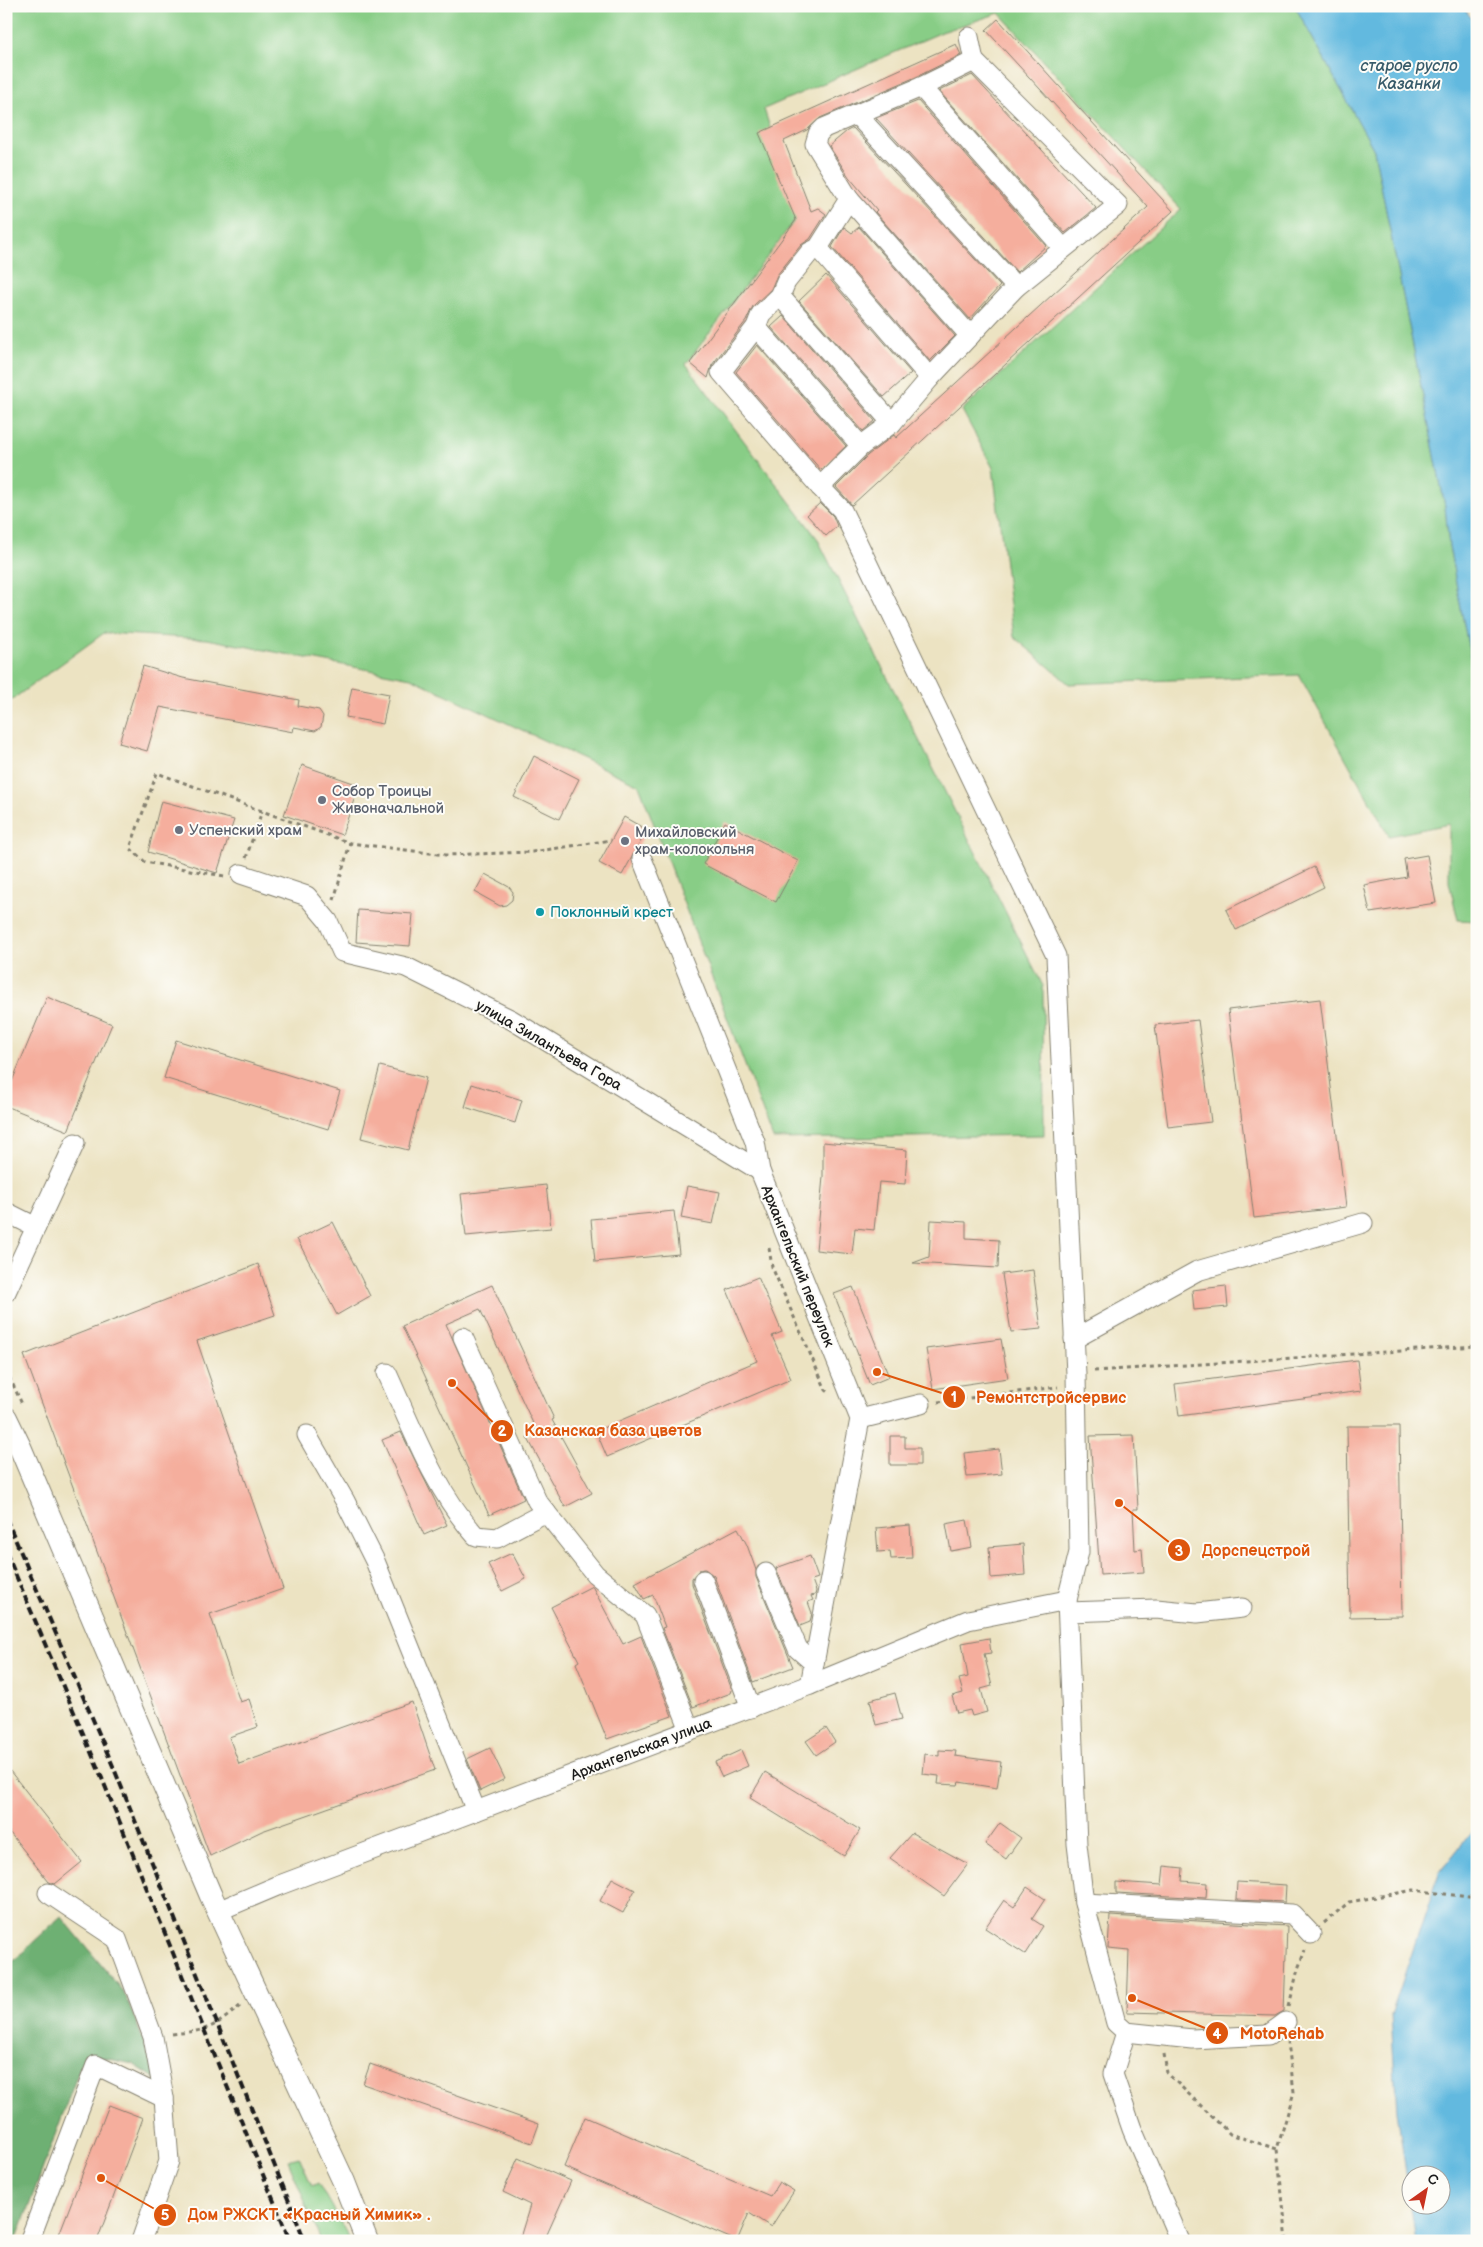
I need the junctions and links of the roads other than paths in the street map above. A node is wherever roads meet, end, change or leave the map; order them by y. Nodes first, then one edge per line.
1 (969, 38) dead end
2 (974, 61) junction
3 (921, 87) junction
4 (857, 115) junction
5 (849, 199) junction
6 (818, 248) junction
7 (1063, 248) junction
8 (1016, 287) junction
9 (780, 296) junction
10 (756, 327) junction
11 (970, 336) junction
12 (930, 378) junction
13 (892, 422) junction
14 (861, 446) junction
15 (820, 487) junction
16 (642, 859) dead end
17 (241, 874) road end
18 (75, 1143) dead end
19 (760, 1171) junction
20 (6, 1212) edge
21 (1364, 1223) dead end
22 (36, 1227) junction
23 (6, 1292) edge
24 (463, 1337) dead end
25 (1074, 1339) junction
26 (387, 1374) dead end
27 (921, 1404) road end
28 (6, 1418) edge
29 (860, 1419) junction
30 (307, 1435) dead end
31 (546, 1512) junction
32 (766, 1573) dead end
33 (703, 1580) dead end
34 (1068, 1606) junction
35 (1242, 1608) dead end
36 (814, 1663) junction
37 (810, 1685) junction
38 (751, 1708) junction
39 (690, 1730) junction
40 (476, 1811) junction
41 (48, 1893) dead end
42 (1084, 1902) junction
43 (218, 1911) junction
44 (1311, 1934) road end
45 (1286, 2022) road end
46 (1126, 2032) junction
47 (164, 2098) junction
48 (34, 2241) edge
49 (141, 2241) edge
50 (367, 2241) edge
51 (1180, 2241) edge

1 - 2 street
2 - 3 street
2 - 7 street
3 - 4 street
3 - 7 street
4 - 5 street
4 - 8 street
5 - 6 street
5 - 11 street
6 - 9 street
6 - 12 street
7 - 8 street
8 - 11 street
9 - 10 street
9 - 13 street
10 - 14 street
10 - 15 street
11 - 12 street
12 - 13 street
13 - 14 street
14 - 15 street
15 - 25 street
16 - 19 street, Архангельский переулок
17 - 19 street, улица Зилантьева Гора
18 - 22 street
19 - 29 street, Архангельский переулок
20 - 22 street
21 - 25 street
22 - 23 street
24 - 31 street
25 - 34 street
26 - 31 street
27 - 29 street
28 - 43 main road
29 - 36 street
30 - 40 street
31 - 39 street
32 - 36 street
33 - 38 street
34 - 35 street, Архангельская улица
34 - 37 street, Архангельская улица
34 - 42 street
36 - 37 street
37 - 38 street, Архангельская улица
38 - 39 street, Архангельская улица
39 - 40 street, Архангельская улица
40 - 43 street, Архангельская улица
41 - 47 street
42 - 44 street
42 - 46 street
43 - 50 main road
45 - 46 street
46 - 51 street
47 - 48 street
47 - 49 street

